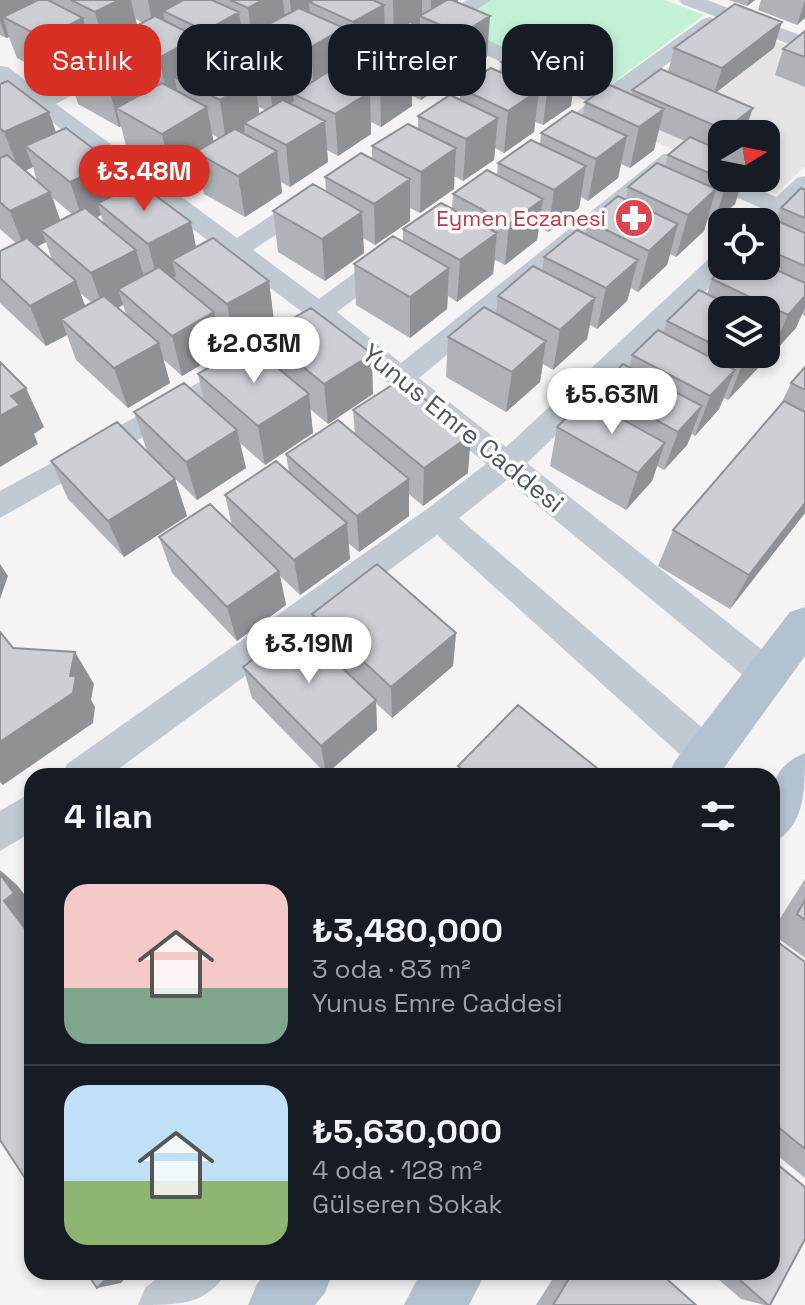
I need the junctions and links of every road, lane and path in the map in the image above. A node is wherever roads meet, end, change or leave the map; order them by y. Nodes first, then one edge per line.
1 (481, 0) edge
2 (689, 0) edge
3 (724, 13) junction
4 (442, 24) edge
5 (805, 44) edge
6 (0, 72) edge
7 (502, 75) edge
8 (495, 80) edge
9 (54, 96) edge
10 (594, 96) edge
11 (605, 101) junction
12 (41, 103) junction
13 (0, 121) edge
14 (567, 129) edge
15 (256, 139) edge
16 (805, 183) edge
17 (327, 190) edge
18 (164, 195) junction
19 (758, 208) edge
20 (778, 208) edge
21 (123, 215) edge
22 (406, 248) edge
23 (237, 249) junction
24 (708, 274) edge
25 (324, 316) junction
26 (401, 378) junction
27 (508, 463) junction
28 (0, 506) edge
29 (438, 518) junction
30 (805, 624) edge
31 (768, 675) junction
32 (699, 766) edge
33 (91, 768) edge
34 (805, 774) edge
35 (780, 810) edge
36 (24, 816) edge
37 (0, 833) edge
38 (192, 1280) edge
39 (298, 1280) edge
40 (451, 1280) edge
41 (162, 1305) edge
42 (278, 1305) edge
43 (434, 1305) edge

1 - 4 street
2 - 3 street
3 - 5 street
3 - 11 street
6 - 12 street, Yunus Emre Caddesi
7 - 8 street
9 - 12 street
10 - 11 street
11 - 14 street
12 - 13 street
12 - 18 street, Yunus Emre Caddesi
15 - 18 street
16 - 20 street
17 - 23 street
18 - 21 street
18 - 23 street, Yunus Emre Caddesi
19 - 26 street
22 - 25 street
23 - 25 street, Yunus Emre Caddesi
24 - 27 street
25 - 26 street, Yunus Emre Caddesi
25 - 28 street
26 - 27 street, Yunus Emre Caddesi
27 - 29 street
27 - 31 street, Yunus Emre Caddesi
29 - 32 street
29 - 33 street
30 - 31 main road
31 - 32 main road
34 - 35 main road
36 - 37 street
38 - 41 street
39 - 42 main road
40 - 43 main road

